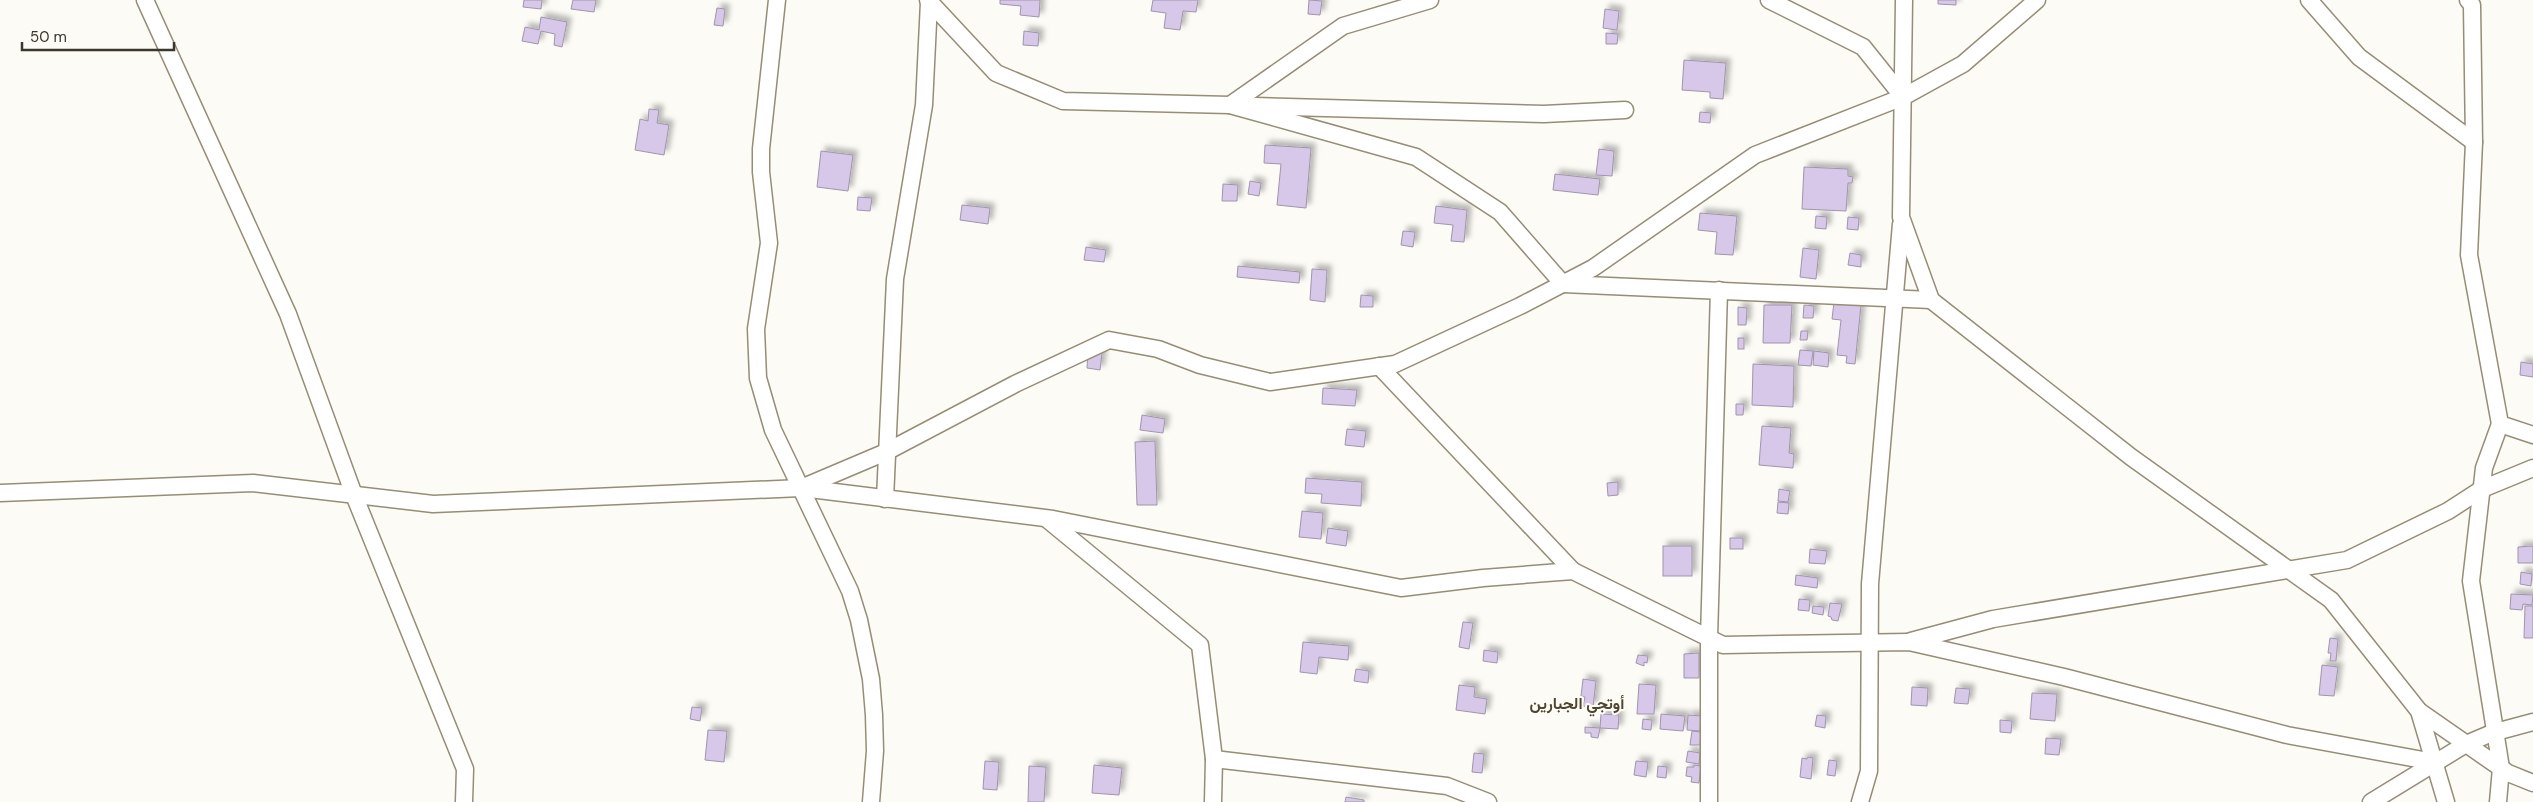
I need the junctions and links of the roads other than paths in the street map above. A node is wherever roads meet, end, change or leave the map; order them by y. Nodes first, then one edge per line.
1 (145, 0) edge
2 (777, 0) edge
3 (1430, 0) edge
4 (1769, 0) edge
5 (1904, 0) edge
6 (2037, 0) edge
7 (2309, 0) edge
8 (2468, 0) edge
9 (929, 1) edge
10 (1903, 97) junction
11 (1230, 105) junction
12 (1625, 110) dead end
13 (2474, 142) junction
14 (1901, 217) junction
15 (1563, 284) junction
16 (1718, 290) junction
17 (1894, 298) junction
18 (1930, 300) junction
19 (1379, 366) junction
20 (2500, 424) junction
21 (2533, 435) edge
22 (886, 452) junction
23 (2533, 468) edge
24 (801, 488) junction
25 (2482, 489) junction
26 (0, 493) edge
27 (354, 495) junction
28 (884, 499) junction
29 (1046, 518) junction
30 (2286, 568) junction
31 (1573, 571) junction
32 (1709, 638) junction
33 (1870, 642) junction
34 (1909, 642) junction
35 (2419, 711) junction
36 (2533, 722) edge
37 (2496, 732) junction
38 (2466, 744) junction
39 (1214, 759) junction
40 (2434, 762) junction
41 (2501, 768) junction
42 (2533, 783) edge
43 (464, 802) edge
44 (871, 802) edge
45 (1213, 802) edge
46 (1488, 802) edge
47 (1709, 802) edge
48 (1860, 802) edge
49 (2370, 802) edge
50 (2446, 802) edge
51 (2498, 802) edge

1 - 27 street
2 - 24 street
3 - 11 street
4 - 10 street
5 - 10 street
6 - 10 street
7 - 13 street
8 - 13 street
9 - 11 street
9 - 22 street
10 - 14 street
10 - 15 street
11 - 12 street
11 - 15 street
13 - 20 street
14 - 17 street
14 - 18 street
15 - 16 street
15 - 19 street
16 - 17 street
16 - 32 street
17 - 18 street
17 - 33 street
18 - 30 street
19 - 22 street
19 - 31 street
20 - 21 street
20 - 25 street
22 - 24 street
22 - 28 street
23 - 25 street
24 - 27 street
24 - 28 street
24 - 44 street
25 - 30 street
25 - 37 street
26 - 27 street
27 - 43 street
28 - 29 street
29 - 31 street
29 - 39 street
30 - 34 street
30 - 35 street
31 - 32 street
32 - 33 street
32 - 47 street
33 - 34 street
33 - 48 street
34 - 40 street
35 - 38 street
35 - 40 street
36 - 37 street
37 - 38 street
37 - 41 street
38 - 40 street
38 - 41 street
39 - 45 street
39 - 46 street
40 - 49 street
40 - 50 street
41 - 42 street
41 - 51 street

